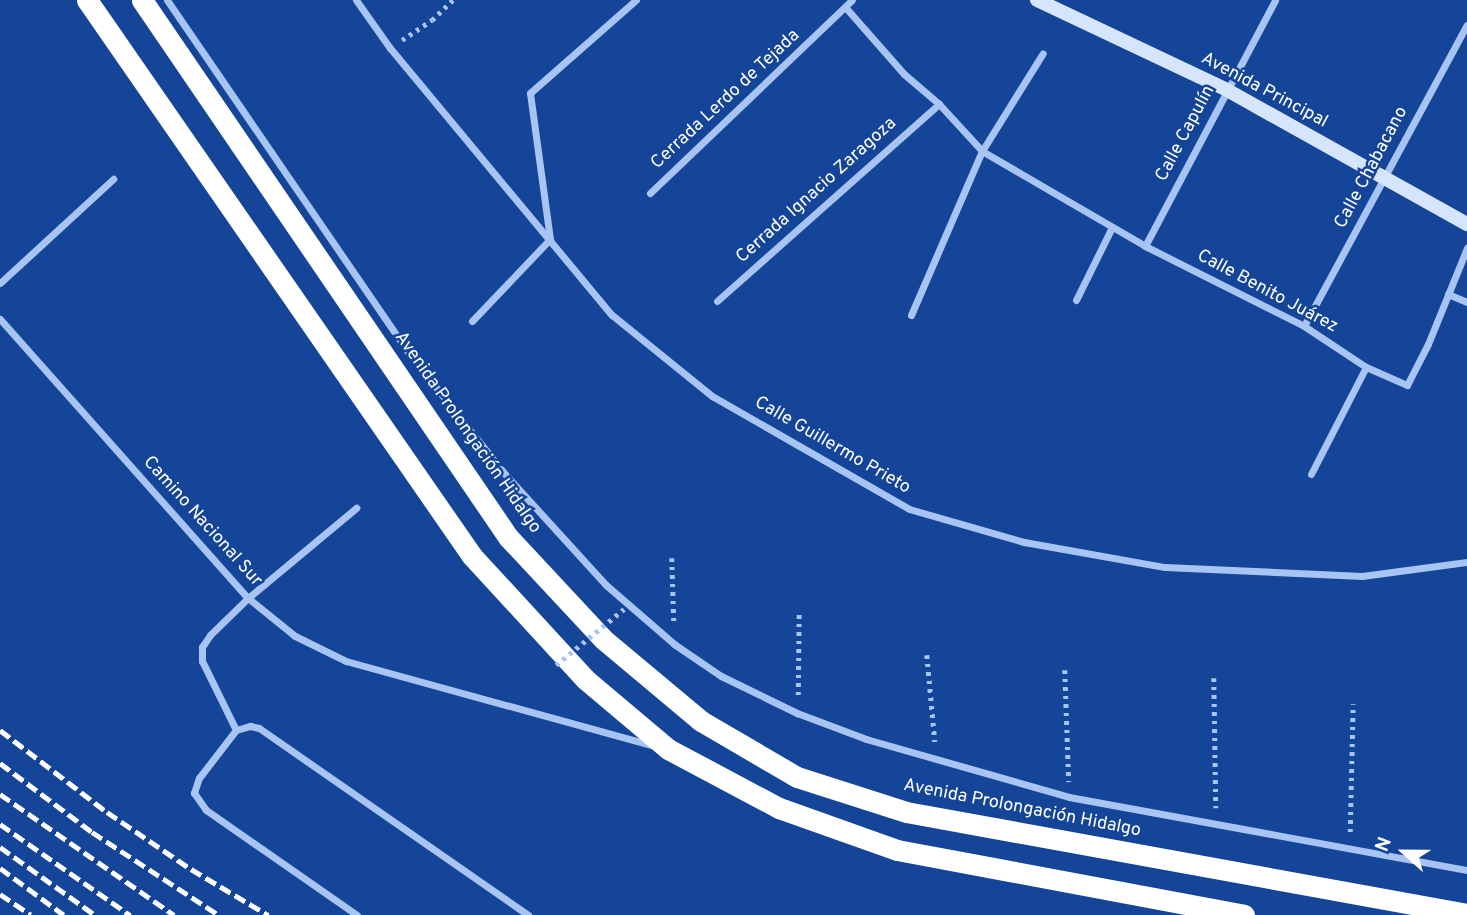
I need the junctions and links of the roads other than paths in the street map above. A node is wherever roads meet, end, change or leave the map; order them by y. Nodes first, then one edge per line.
1 (87, 0) edge
2 (142, 0) edge
3 (167, 0) edge
4 (356, 0) edge
5 (636, 0) edge
6 (852, 0) edge
7 (1037, 0) edge
8 (1275, 0) edge
9 (846, 8) junction
10 (1467, 25) edge
11 (1043, 54) dead end
12 (1227, 90) junction
13 (939, 104) junction
14 (982, 151) junction
15 (113, 179) dead end
16 (1383, 180) junction
17 (650, 193) dead end
18 (1467, 224) edge
19 (1112, 227) junction
20 (550, 239) junction
21 (1145, 246) junction
22 (1467, 248) edge
23 (0, 283) edge
24 (1448, 294) junction
25 (1076, 300) dead end
26 (717, 301) dead end
27 (1467, 302) edge
28 (911, 315) dead end
29 (0, 319) edge
30 (472, 321) dead end
31 (1304, 326) junction
32 (1366, 367) junction
33 (1311, 474) dead end
34 (356, 508) dead end
35 (1467, 562) edge
36 (248, 598) junction
37 (236, 730) junction
38 (668, 749) junction
39 (1467, 870) edge
40 (1467, 914) edge
41 (357, 915) edge
42 (528, 915) edge
43 (1244, 915) edge

1 - 38 highway
2 - 40 highway, Avenida Prolongación Hidalgo
3 - 39 street
4 - 20 street, Calle Guillermo Prieto
5 - 20 street
6 - 9 street, Cerrada Lerdo de Tejada
7 - 12 street, Avenida Principal
8 - 12 street, Calle Capulín
9 - 13 street, Calle Benito Juárez
9 - 17 street, Cerrada Lerdo de Tejada
10 - 16 street, Calle Chabacano
11 - 14 street
12 - 16 street, Avenida Principal
12 - 21 street, Calle Capulín
13 - 14 street, Calle Benito Juárez
13 - 26 street, Cerrada Ignacio Zaragoza
14 - 19 street, Calle Benito Juárez
14 - 28 street
15 - 23 street
16 - 18 street, Avenida Principal
16 - 31 street, Calle Chabacano
19 - 21 street, Calle Benito Juárez
19 - 25 street
20 - 30 street
20 - 35 street, Calle Guillermo Prieto
21 - 31 street, Calle Benito Juárez
22 - 24 street, Calle Benito Juárez
24 - 27 street
24 - 32 street, Calle Benito Juárez
29 - 36 street, Camino Nacional Sur
31 - 32 street, Calle Benito Juárez
32 - 33 street
34 - 36 street
36 - 37 street
36 - 38 street, Camino Nacional Sur
37 - 41 street
37 - 42 street
38 - 43 highway

